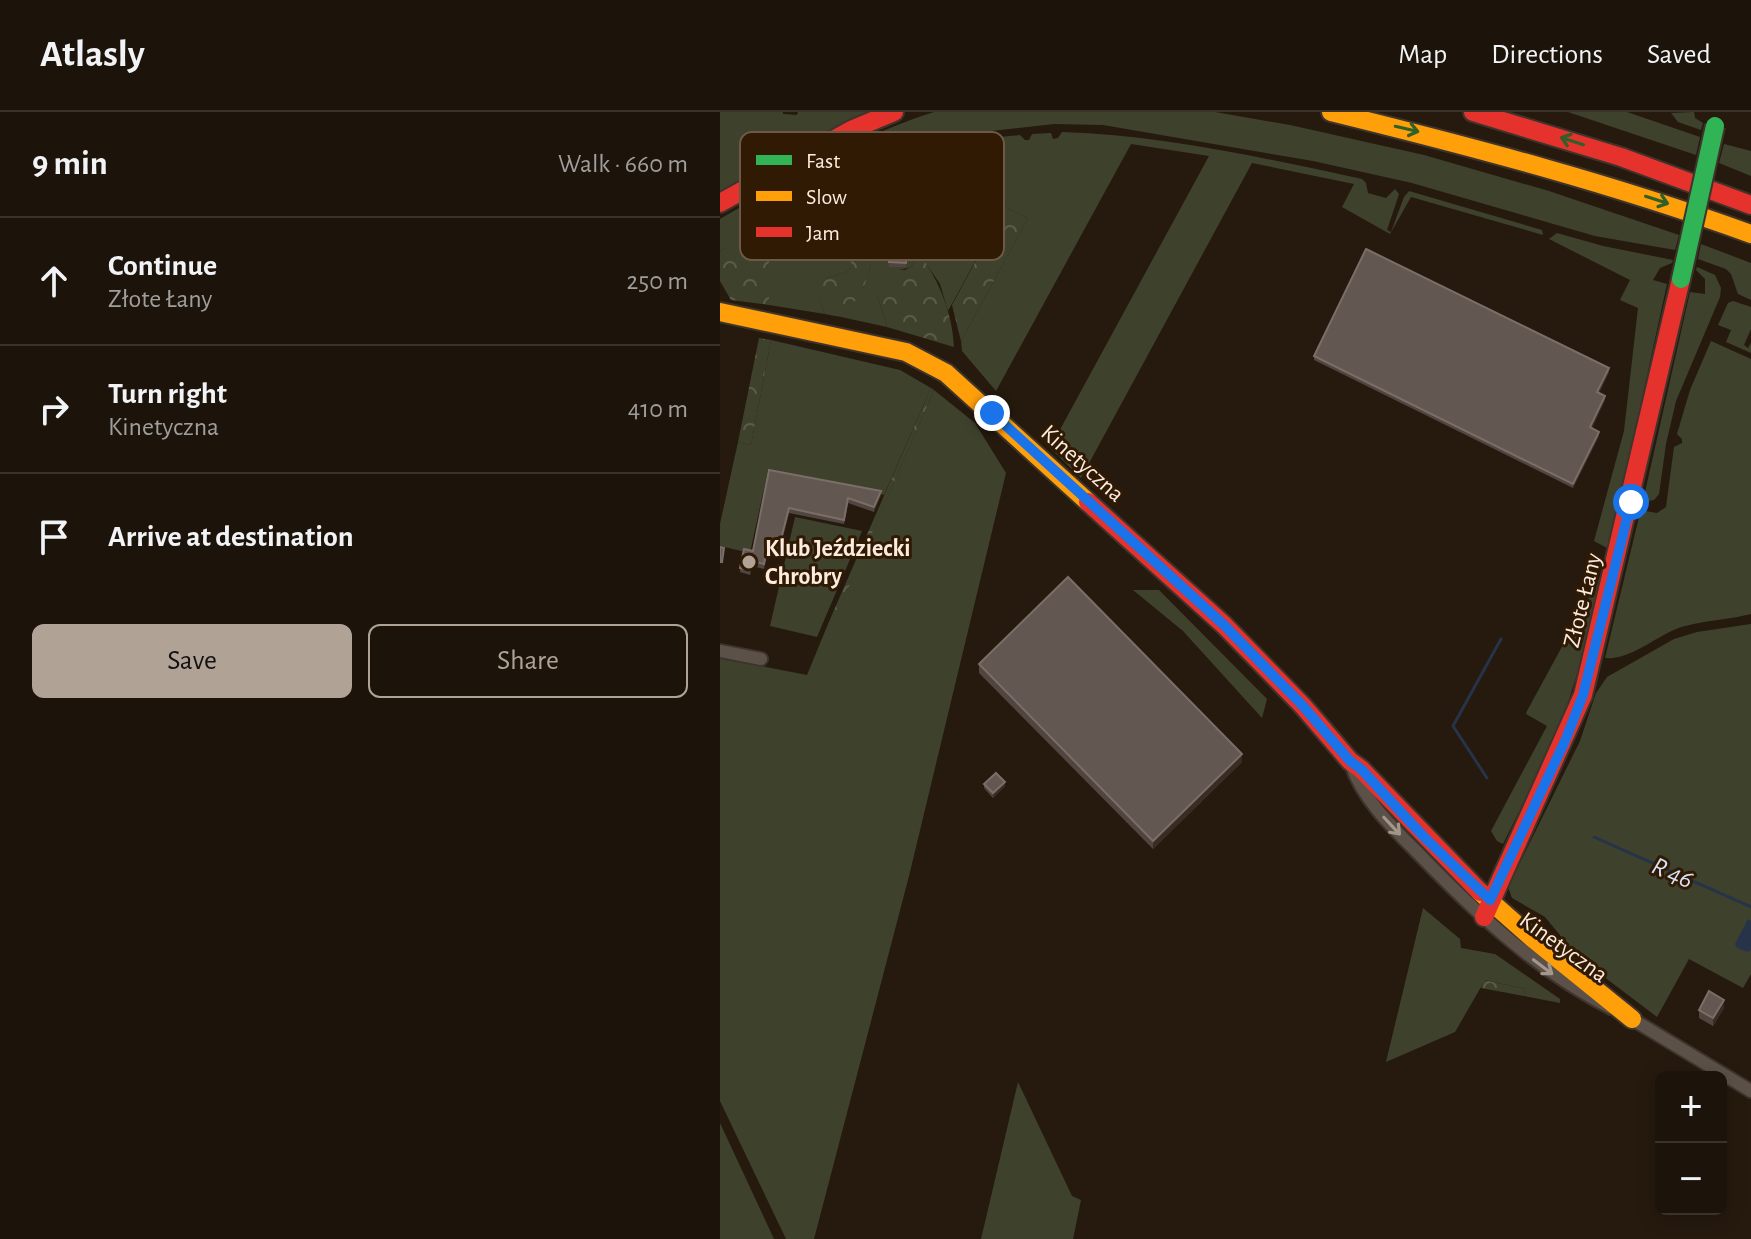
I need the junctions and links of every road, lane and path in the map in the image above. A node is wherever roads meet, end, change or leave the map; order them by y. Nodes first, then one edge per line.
1 (894, 112) edge
2 (1331, 112) edge
3 (1473, 112) edge
4 (1717, 119) edge
5 (847, 132) edge
6 (740, 192) edge
7 (720, 203) edge
8 (1751, 205) edge
9 (1751, 234) edge
10 (720, 312) edge
11 (720, 651) edge
12 (761, 659) dead end
13 (1487, 908) junction
14 (1632, 1019) joint
15 (1751, 1091) edge

1 - 5 main road
2 -> 9 main road
8 -> 3 main road
4 - 13 main road, Złote Łany, bridge
6 - 7 main road
10 - 13 main road, Kinetyczna
11 - 12 street
13 - 14 main road, Kinetyczna
14 - 15 street, Kinetyczna

